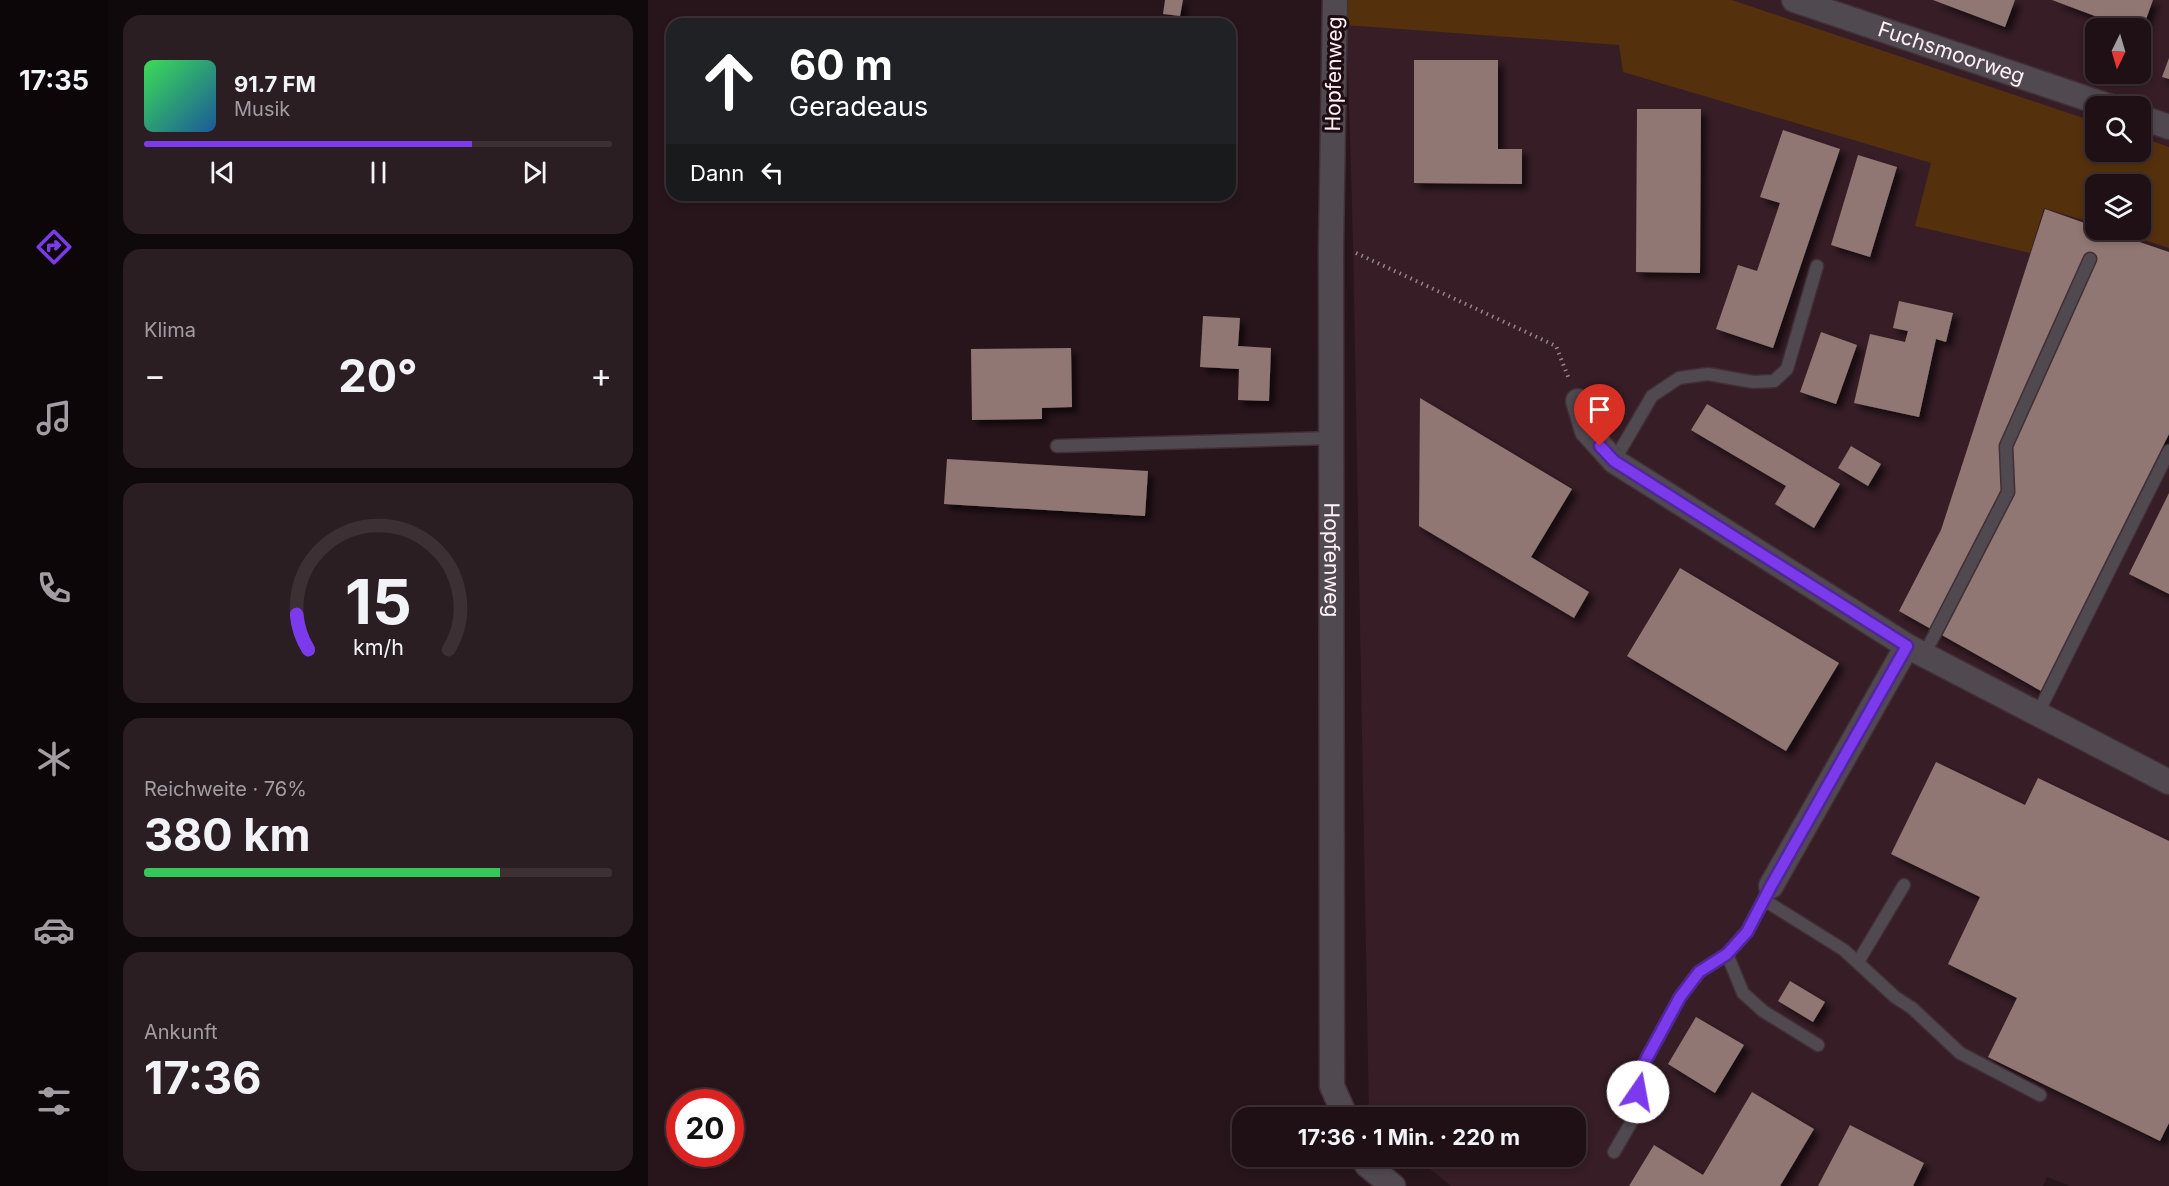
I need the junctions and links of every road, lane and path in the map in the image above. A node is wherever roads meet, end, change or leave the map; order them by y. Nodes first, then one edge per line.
1 (1335, 0) edge
2 (1794, 0) edge
3 (2085, 98) edge
4 (2151, 121) edge
5 (2169, 127) edge
6 (1331, 247) junction
7 (2090, 259) dead end
8 (1816, 266) dead end
9 (1578, 401) joint
10 (1332, 438) junction
11 (1057, 446) dead end
12 (2169, 451) edge
13 (1614, 461) junction
14 (1916, 650) junction
15 (2038, 713) junction
16 (2169, 783) edge
17 (1904, 885) dead end
18 (1767, 893) junction
19 (1727, 954) junction
20 (1858, 962) junction
21 (1818, 1045) dead end
22 (2040, 1095) dead end
23 (1341, 1107) edge
24 (1614, 1152) dead end
25 (1369, 1167) edge
26 (1394, 1186) edge

1 - 6 street, Hopfenweg
2 - 3 street, Fuchsmoorweg
4 - 5 street
6 - 9 path
6 - 10 street, Hopfenweg
7 - 14 lane
8 - 13 lane
9 - 13 street
10 - 11 lane
10 - 23 street, Hopfenweg
12 - 15 lane
13 - 14 street
14 - 15 street
14 - 18 street
15 - 16 street
17 - 20 lane
18 - 19 lane
18 - 20 lane
19 - 21 lane
19 - 24 lane
20 - 22 lane
25 - 26 street

